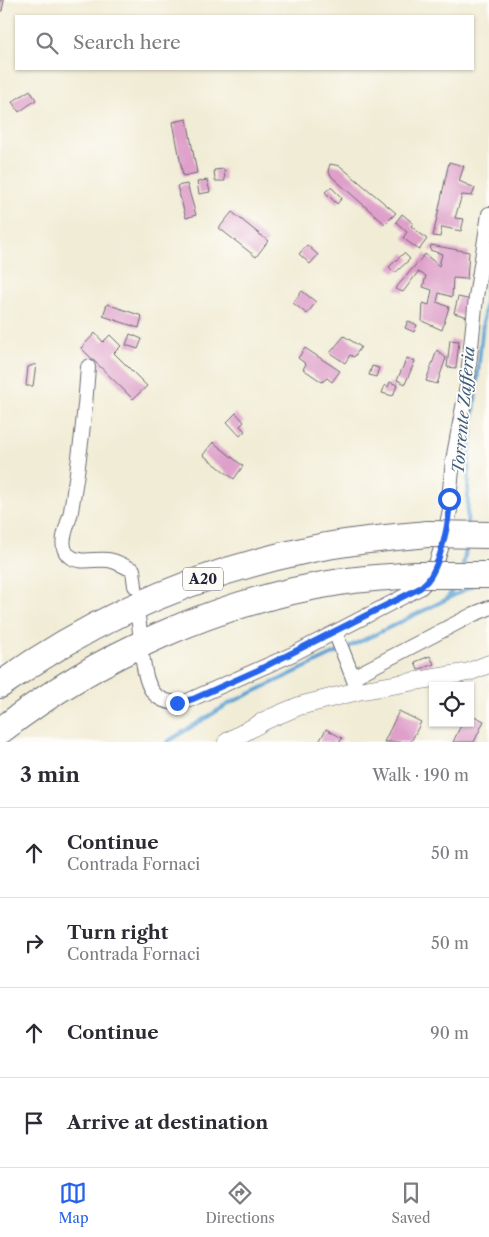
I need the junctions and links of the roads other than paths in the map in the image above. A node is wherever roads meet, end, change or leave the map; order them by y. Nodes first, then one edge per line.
1 (489, 214) edge
2 (88, 367) dead end
3 (489, 535) edge
4 (489, 575) edge
5 (135, 586) dead end
6 (489, 608) edge
7 (138, 617) dead end
8 (140, 632) dead end
9 (337, 635) junction
10 (143, 660) dead end
11 (489, 664) edge
12 (354, 680) junction
13 (0, 685) edge
14 (0, 731) edge
15 (227, 742) edge

1 - 9 street
2 - 5 street
3 - 13 highway, A20, bridge
4 - 14 highway, A20, bridge
6 - 12 street
7 - 8 street
9 - 10 street
9 - 12 street
11 - 12 street
12 - 15 street

